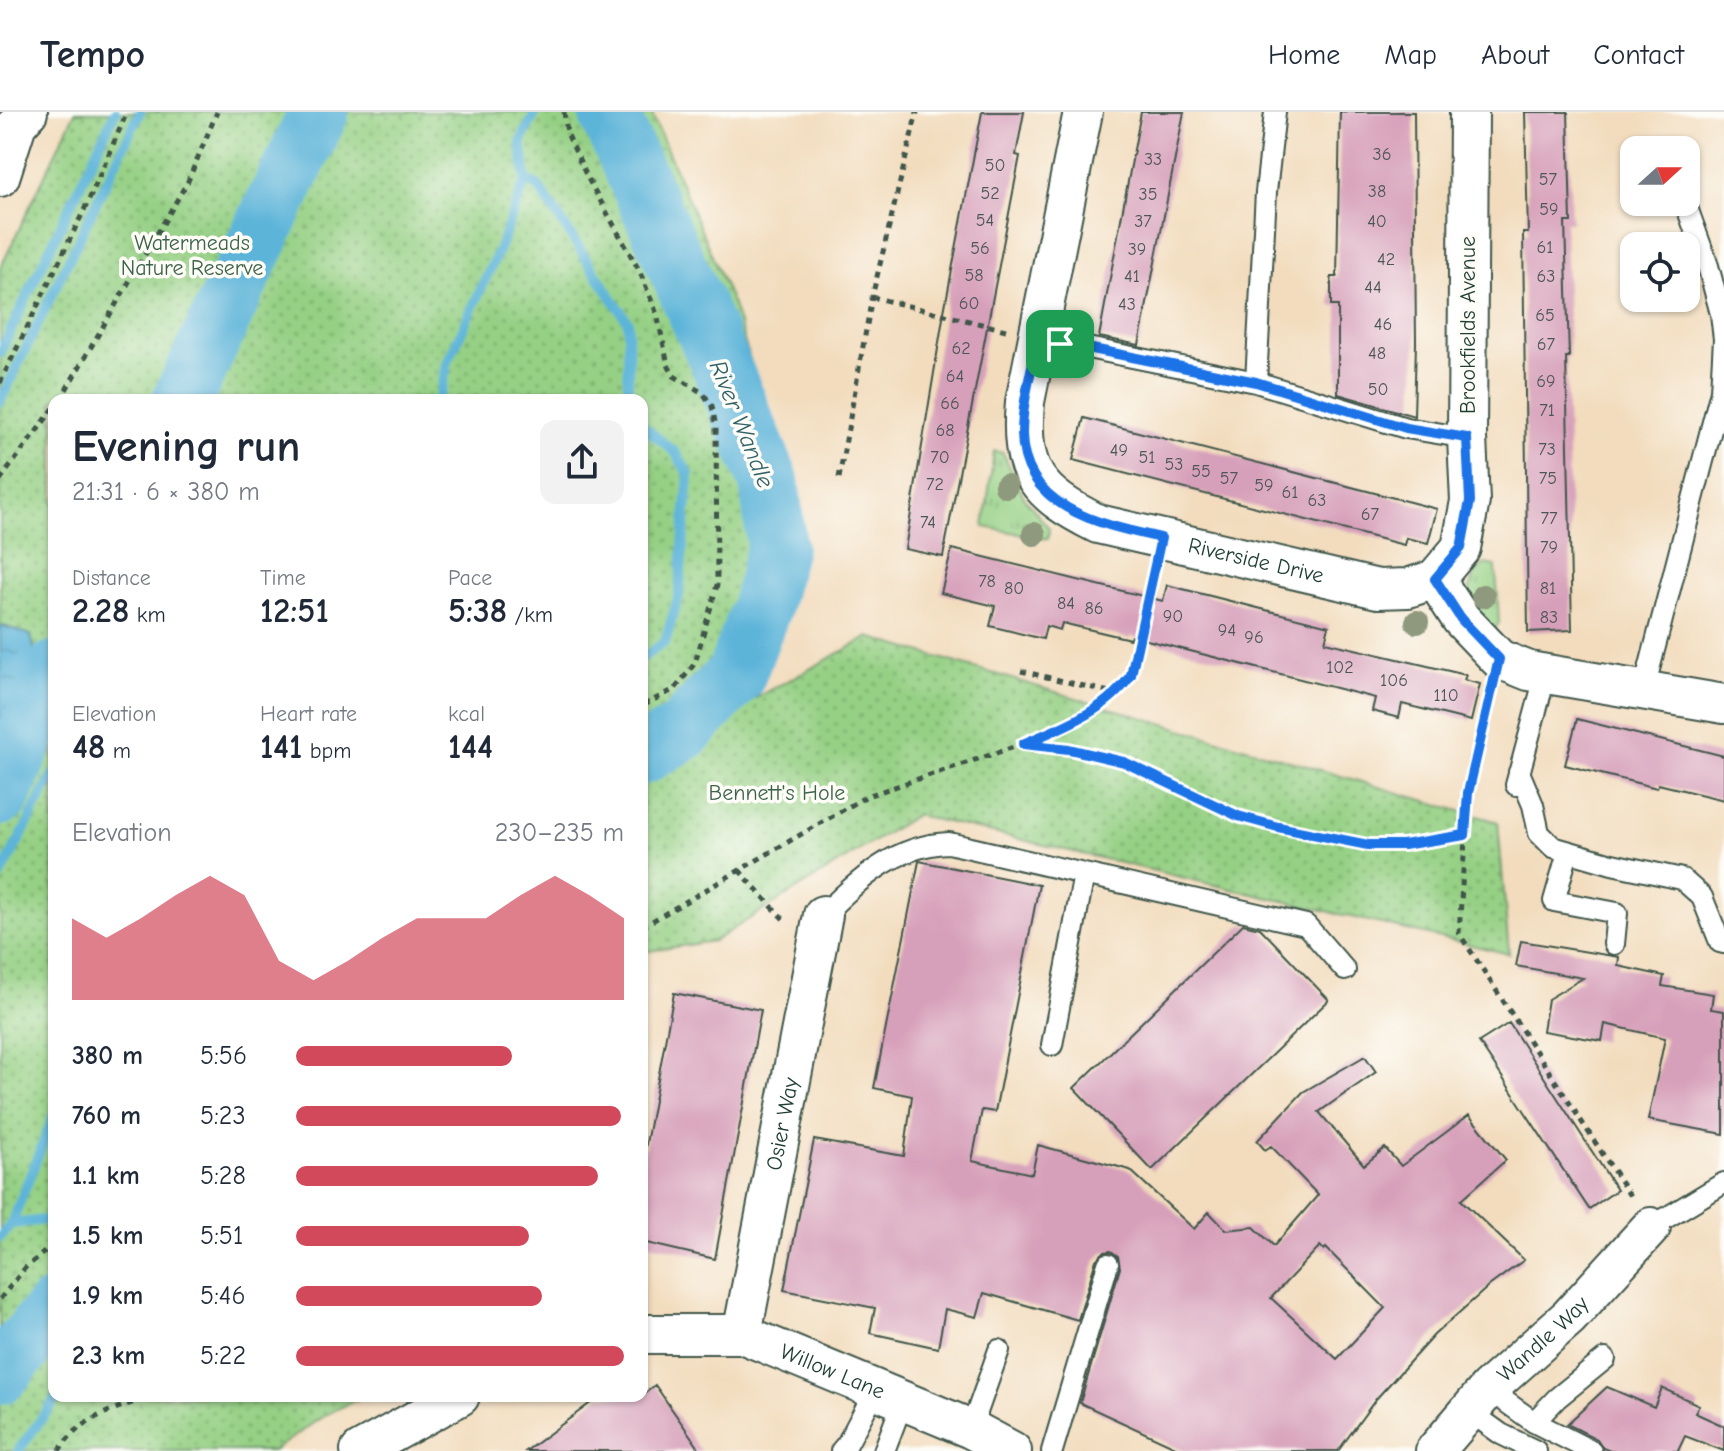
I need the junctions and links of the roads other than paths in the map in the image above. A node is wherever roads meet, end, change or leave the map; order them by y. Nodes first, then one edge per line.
1 (28, 112) edge
2 (1083, 112) edge
3 (1275, 112) edge
4 (1469, 112) edge
5 (0, 177) edge
6 (1690, 216) edge
7 (1038, 338) junction
8 (1256, 382) junction
9 (1467, 438) junction
10 (1435, 579) junction
11 (1546, 673) junction
12 (1644, 689) junction
13 (1724, 704) edge
14 (1568, 852) junction
15 (1084, 874) junction
16 (823, 915) joint
17 (1724, 943) edge
18 (1614, 944) dead end
19 (1345, 970) dead end
20 (1052, 1045) dead end
21 (1724, 1183) edge
22 (1651, 1227) joint
23 (1108, 1264) dead end
24 (648, 1334) edge
25 (742, 1334) junction
26 (999, 1350) dead end
27 (1605, 1359) dead end
28 (890, 1395) junction
29 (1478, 1400) junction
30 (449, 1402) edge
31 (1534, 1422) junction
32 (971, 1429) junction
33 (365, 1450) edge
34 (841, 1451) edge
35 (884, 1451) edge
36 (1012, 1451) edge
37 (1052, 1451) edge
38 (1435, 1451) edge
39 (1536, 1451) edge
40 (1591, 1451) edge

1 - 5 street
2 - 7 street, Riverside Drive
3 - 8 lane
4 - 9 street, Brookfields Avenue
6 - 12 lane
7 - 8 lane
7 - 10 street, Riverside Drive
8 - 9 lane
9 - 10 street, Brookfields Avenue
10 - 11 street
11 - 12 street
11 - 14 lane
12 - 13 street
14 - 17 lane
14 - 18 lane
15 - 16 lane
15 - 19 lane
15 - 20 lane
16 - 25 street, Osier Way
21 - 22 lane
22 - 29 street, Wandle Way
23 - 37 lane
24 - 25 street, Willow Lane
25 - 28 street, Willow Lane
26 - 32 lane
27 - 31 lane
28 - 32 street, Willow Lane
28 - 34 lane
28 - 35 lane
29 - 31 lane
29 - 38 street, Wandle Way
29 - 39 lane
30 - 33 street
31 - 40 lane
32 - 36 street, Willow Lane

